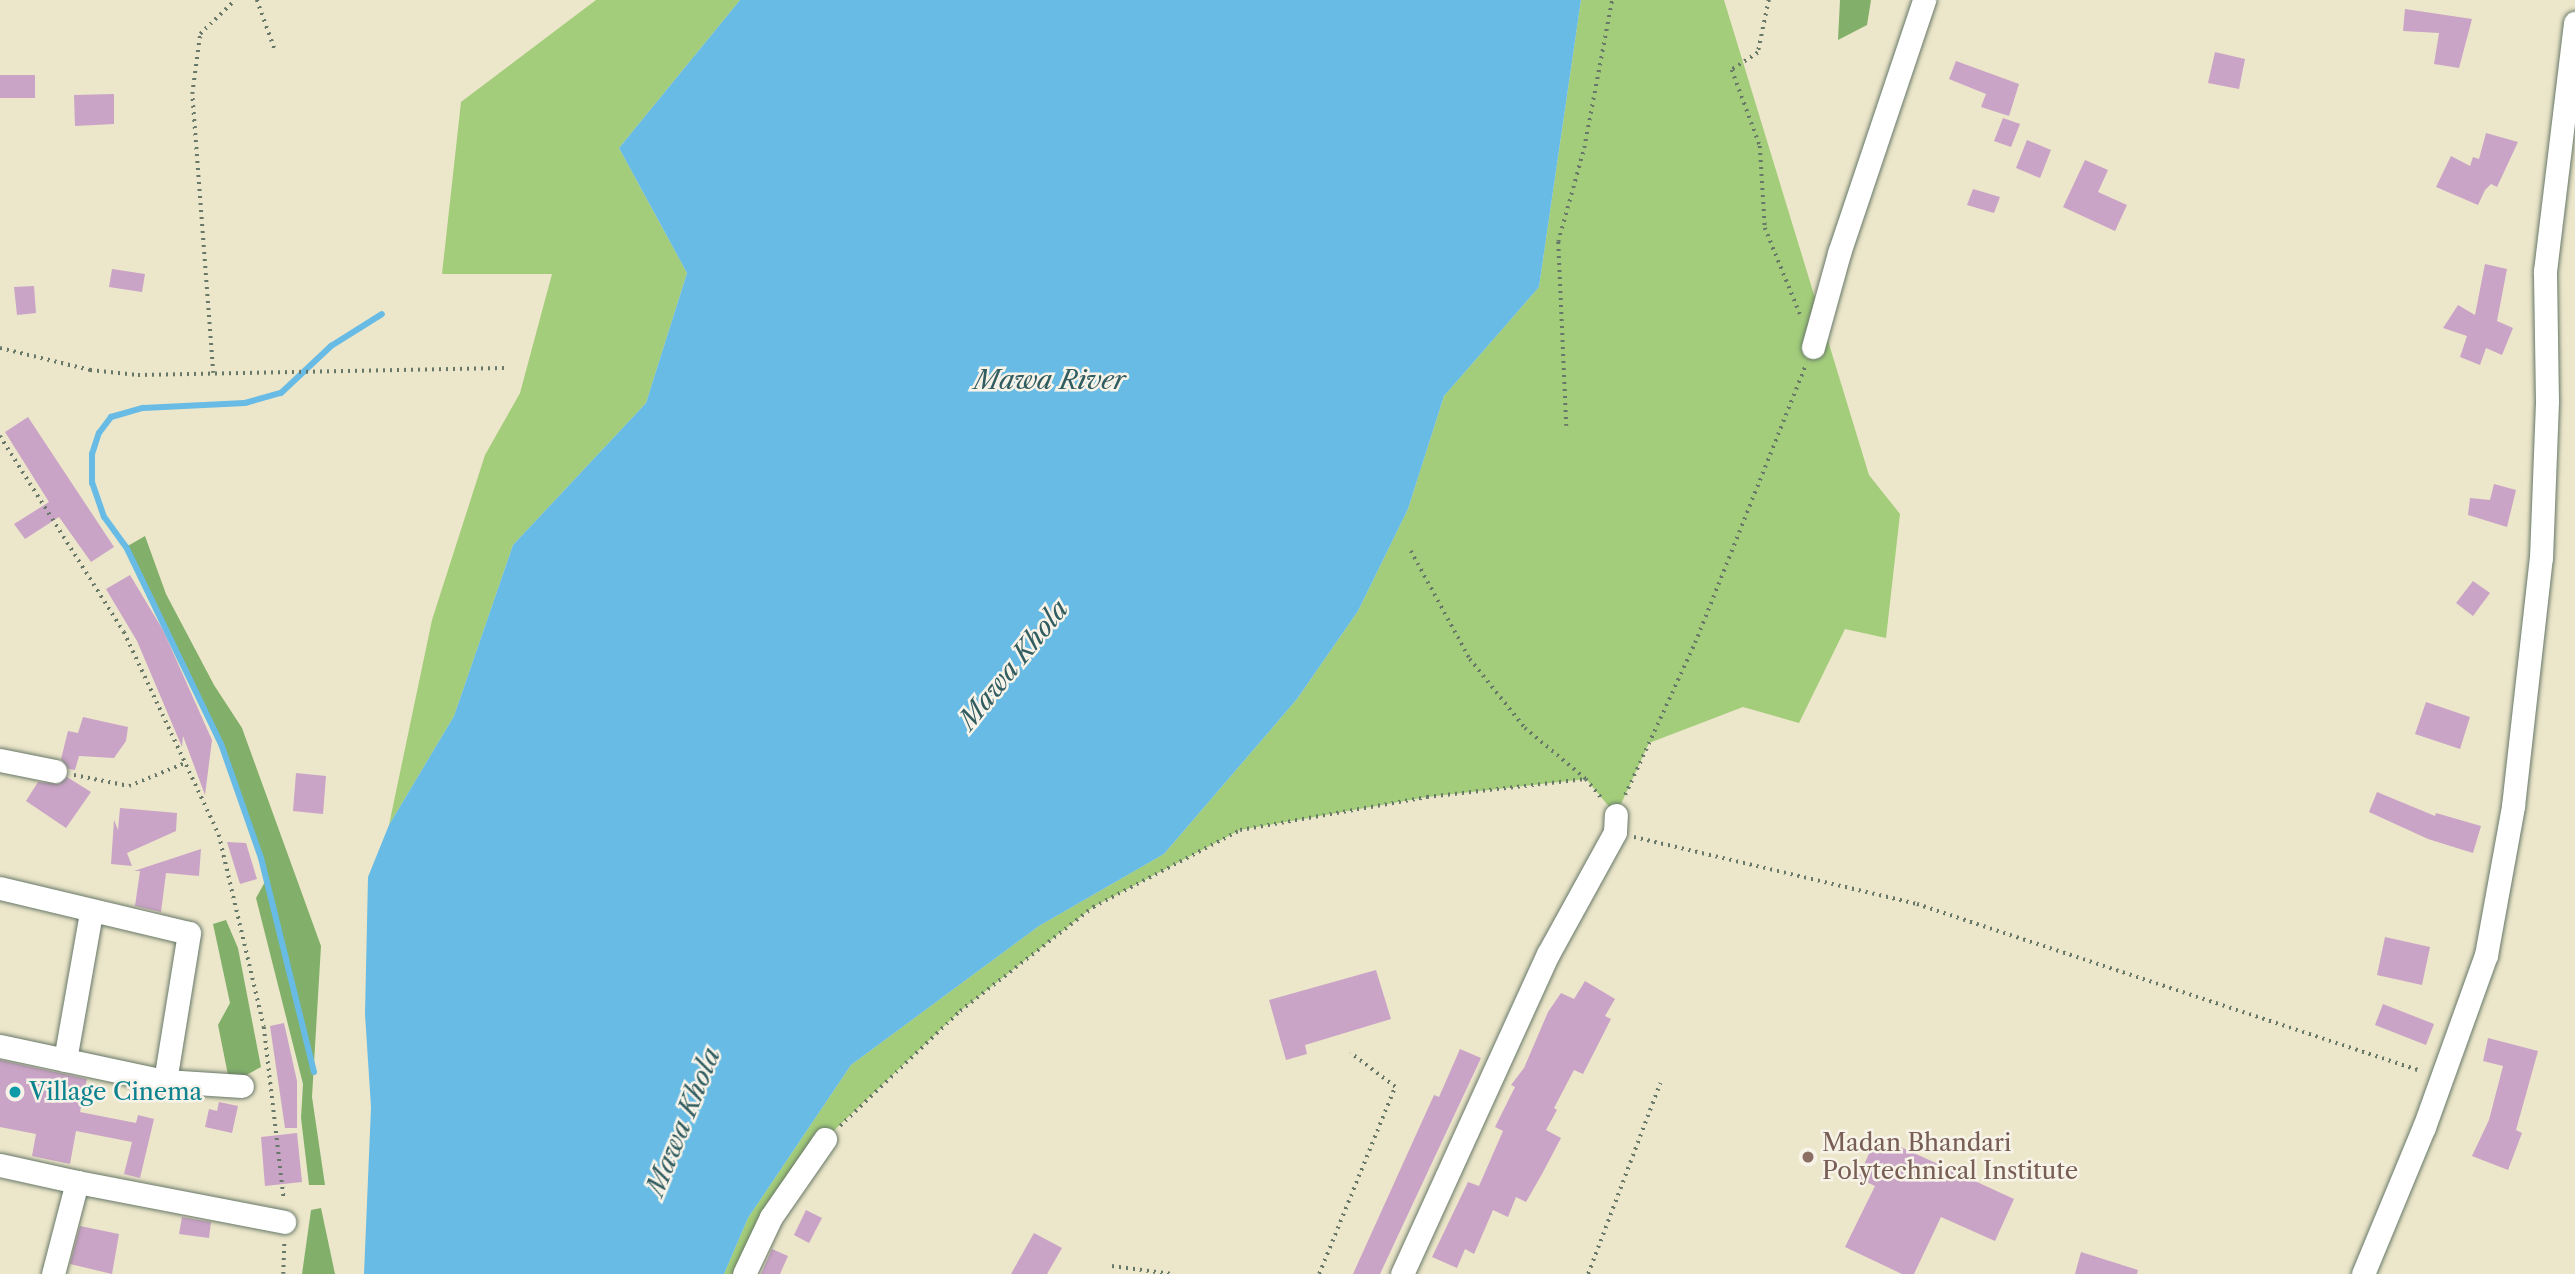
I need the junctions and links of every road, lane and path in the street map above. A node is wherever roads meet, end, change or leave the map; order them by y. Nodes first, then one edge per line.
1 (236, 0) edge
2 (257, 0) edge
3 (1612, 0) edge
4 (1769, 0) edge
5 (1924, 0) edge
6 (2575, 23) edge
7 (275, 50) dead end
8 (1813, 347) junction
9 (0, 348) edge
10 (504, 368) dead end
11 (212, 373) junction
12 (1566, 426) dead end
13 (0, 436) edge
14 (1411, 551) dead end
15 (0, 760) edge
16 (185, 763) junction
17 (55, 771) joint
18 (1586, 779) junction
19 (1615, 823) junction
20 (0, 888) edge
21 (91, 913) junction
22 (0, 1046) edge
23 (1350, 1053) dead end
24 (65, 1060) junction
25 (2440, 1077) junction
26 (165, 1081) junction
27 (1660, 1083) dead end
28 (242, 1086) dead end
29 (825, 1139) joint
30 (0, 1165) edge
31 (77, 1182) junction
32 (285, 1222) junction
33 (1112, 1266) dead end
34 (53, 1274) edge
35 (283, 1274) edge
36 (744, 1274) edge
37 (1172, 1274) edge
38 (1319, 1274) edge
39 (1402, 1274) edge
40 (1587, 1274) edge
41 (2363, 1274) edge

1 - 11 path
2 - 7 path
3 - 12 path
4 - 8 path
5 - 8 street
6 - 25 street
8 - 19 path
9 - 11 path
10 - 11 path
13 - 16 path
14 - 18 path
15 - 17 street
16 - 17 path
16 - 32 path
18 - 19 path
18 - 29 path
19 - 25 path
19 - 39 street
20 - 21 street
21 - 24 street
21 - 26 street
22 - 24 street
23 - 38 path
24 - 26 street
25 - 41 street
26 - 28 street
27 - 40 path
29 - 36 street
30 - 31 street
31 - 32 street
31 - 34 street
32 - 35 path
33 - 37 path

